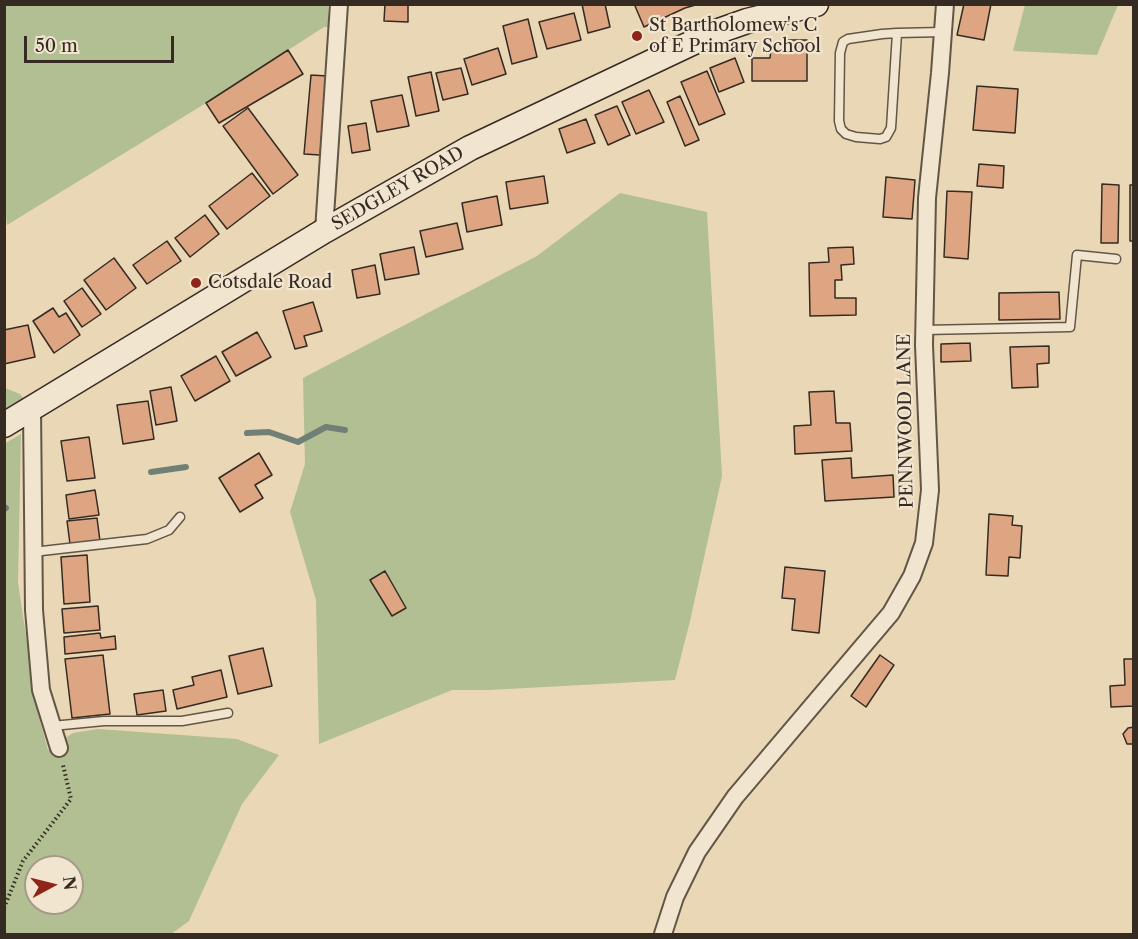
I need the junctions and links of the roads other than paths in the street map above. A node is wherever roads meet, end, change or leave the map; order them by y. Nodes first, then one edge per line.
1 (339, 4) edge
2 (816, 4) edge
3 (945, 4) edge
4 (944, 32) junction
5 (897, 33) junction
6 (324, 231) junction
7 (1116, 259) dead end
8 (924, 330) junction
9 (32, 408) junction
10 (4, 425) edge
11 (180, 517) dead end
12 (33, 552) junction
13 (228, 713) dead end
14 (52, 726) junction
15 (59, 748) road end
16 (663, 934) edge

1 - 6 street
2 - 6 street, SEDGLEY ROAD
3 - 4 street, PENNWOOD LANE
4 - 5 lane
4 - 8 street, PENNWOOD LANE
5 - 5 lane
6 - 9 street, SEDGLEY ROAD
7 - 8 lane
8 - 16 street, PENNWOOD LANE
9 - 10 street, SEDGLEY ROAD
9 - 12 street
11 - 12 lane
12 - 14 street
13 - 14 lane
14 - 15 street

